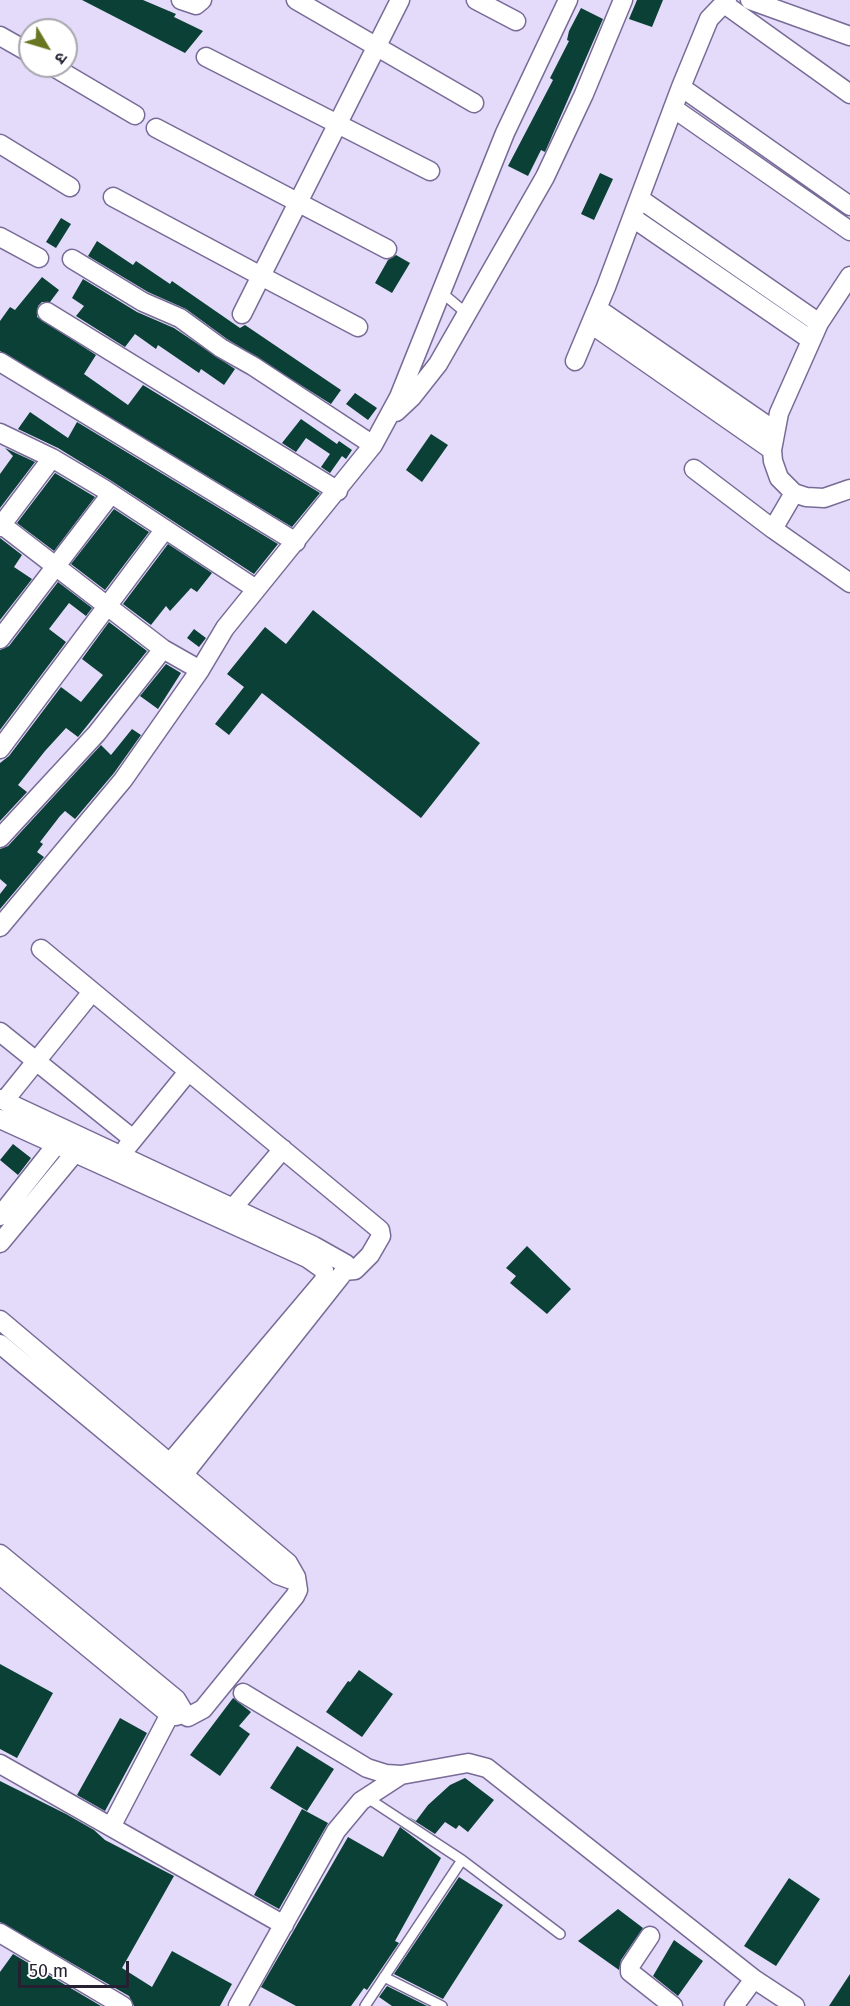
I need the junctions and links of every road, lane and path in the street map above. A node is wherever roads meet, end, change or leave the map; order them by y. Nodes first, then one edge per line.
1 (181, 0) edge
2 (202, 0) edge
3 (296, 0) edge
4 (400, 0) edge
5 (476, 0) edge
6 (568, 0) edge
7 (623, 0) edge
8 (750, 0) edge
9 (725, 1) edge
10 (516, 21) dead end
11 (0, 36) edge
12 (850, 36) edge
13 (18, 46) edge
14 (377, 46) junction
15 (206, 57) dead end
16 (72, 78) edge
17 (681, 87) junction
18 (850, 94) edge
19 (474, 103) dead end
20 (673, 108) junction
21 (135, 115) dead end
22 (338, 124) junction
23 (156, 128) dead end
24 (0, 144) edge
25 (430, 171) dead end
26 (70, 187) dead end
27 (113, 196) dead end
28 (640, 199) junction
29 (298, 202) junction
30 (850, 206) edge
31 (633, 218) junction
32 (850, 231) edge
33 (0, 237) edge
34 (387, 249) dead end
35 (39, 258) dead end
36 (72, 259) dead end
37 (261, 276) junction
38 (850, 276) edge
39 (441, 292) junction
40 (47, 312) dead end
41 (466, 312) junction
42 (242, 314) dead end
43 (594, 316) junction
44 (819, 322) junction
45 (358, 327) dead end
46 (811, 340) junction
47 (575, 361) dead end
48 (0, 362) edge
49 (388, 419) junction
50 (775, 431) junction
51 (0, 434) edge
52 (373, 444) junction
53 (772, 450) junction
54 (52, 458) junction
55 (694, 470) dead end
56 (850, 489) edge
57 (338, 491) junction
58 (795, 493) junction
59 (111, 494) junction
60 (1, 526) edge
61 (773, 529) junction
62 (165, 530) junction
63 (296, 542) junction
64 (55, 567) junction
65 (850, 583) edge
66 (256, 590) junction
67 (107, 606) junction
68 (0, 639) edge
69 (163, 649) junction
70 (200, 670) junction
71 (0, 749) edge
72 (0, 838) edge
73 (3, 919) edge
74 (41, 949) dead end
75 (93, 992) junction
76 (0, 1032) edge
77 (36, 1061) junction
78 (188, 1072) junction
79 (1, 1106) edge
80 (63, 1137) junction
81 (133, 1139) junction
82 (81, 1146) junction
83 (283, 1149) junction
84 (116, 1162) junction
85 (228, 1214) junction
86 (0, 1216) edge
87 (0, 1244) edge
88 (344, 1271) junction
89 (0, 1320) edge
90 (0, 1344) edge
91 (171, 1474) junction
92 (0, 1554) edge
93 (0, 1575) edge
94 (243, 1693) dead end
95 (176, 1714) junction
96 (0, 1764) edge
97 (401, 1775) junction
98 (366, 1797) junction
99 (111, 1827) junction
100 (462, 1860) junction
101 (284, 1925) junction
102 (0, 1933) edge
103 (560, 1934) dead end
104 (650, 1936) dead end
105 (384, 1977) junction
106 (754, 1979) junction
107 (123, 2006) edge
108 (238, 2006) edge
109 (365, 2006) edge
110 (442, 2006) edge
111 (673, 2006) edge
112 (734, 2006) edge
113 (795, 2006) edge

1 - 2 street
3 - 14 street
4 - 14 street
5 - 10 street
6 - 39 street
7 - 41 street
8 - 12 street
9 - 17 street
9 - 18 street
11 - 13 street
14 - 19 street
14 - 22 street
15 - 22 street
16 - 21 street
17 - 20 street
17 - 30 street
20 - 28 street
20 - 32 street
22 - 25 street
22 - 29 street
23 - 29 street
24 - 26 street
27 - 37 street
28 - 31 street
28 - 44 street
29 - 34 street
29 - 37 street
31 - 43 street
31 - 46 street
33 - 35 street
36 - 52 street
37 - 42 street
37 - 45 street
38 - 44 street
39 - 41 lane
39 - 49 street
40 - 57 street
41 - 49 street
43 - 47 street
43 - 50 street
43 - 53 street
44 - 46 street
46 - 50 street
48 - 63 street
49 - 52 street
50 - 53 street
51 - 54 street
52 - 57 street
53 - 58 street
54 - 59 street
54 - 60 street
55 - 61 street
56 - 58 street
57 - 63 street
58 - 61 street
59 - 62 street
59 - 64 street
60 - 64 street
61 - 65 street
62 - 66 street
62 - 67 street
63 - 66 street
64 - 67 street
64 - 68 street
66 - 70 street
67 - 69 street
67 - 71 street
69 - 70 street
69 - 72 street
70 - 73 street
74 - 75 street
75 - 77 street
75 - 78 street
76 - 77 street
77 - 79 street
77 - 81 street
78 - 81 street
78 - 83 street
79 - 80 street
80 - 82 street
80 - 86 street
81 - 84 street
82 - 84 street
82 - 87 street
83 - 85 street
83 - 88 street
84 - 85 street
85 - 88 street
85 - 91 street
88 - 91 street
89 - 91 street
90 - 91 street
91 - 95 street
92 - 95 street
93 - 95 street
94 - 97 street
95 - 99 street
96 - 99 street
97 - 98 street
97 - 106 street
98 - 100 lane
98 - 101 street
99 - 101 street
100 - 103 lane
100 - 105 lane
101 - 108 street
102 - 107 street
104 - 111 street
105 - 109 lane
105 - 110 lane
106 - 112 street
106 - 113 street

